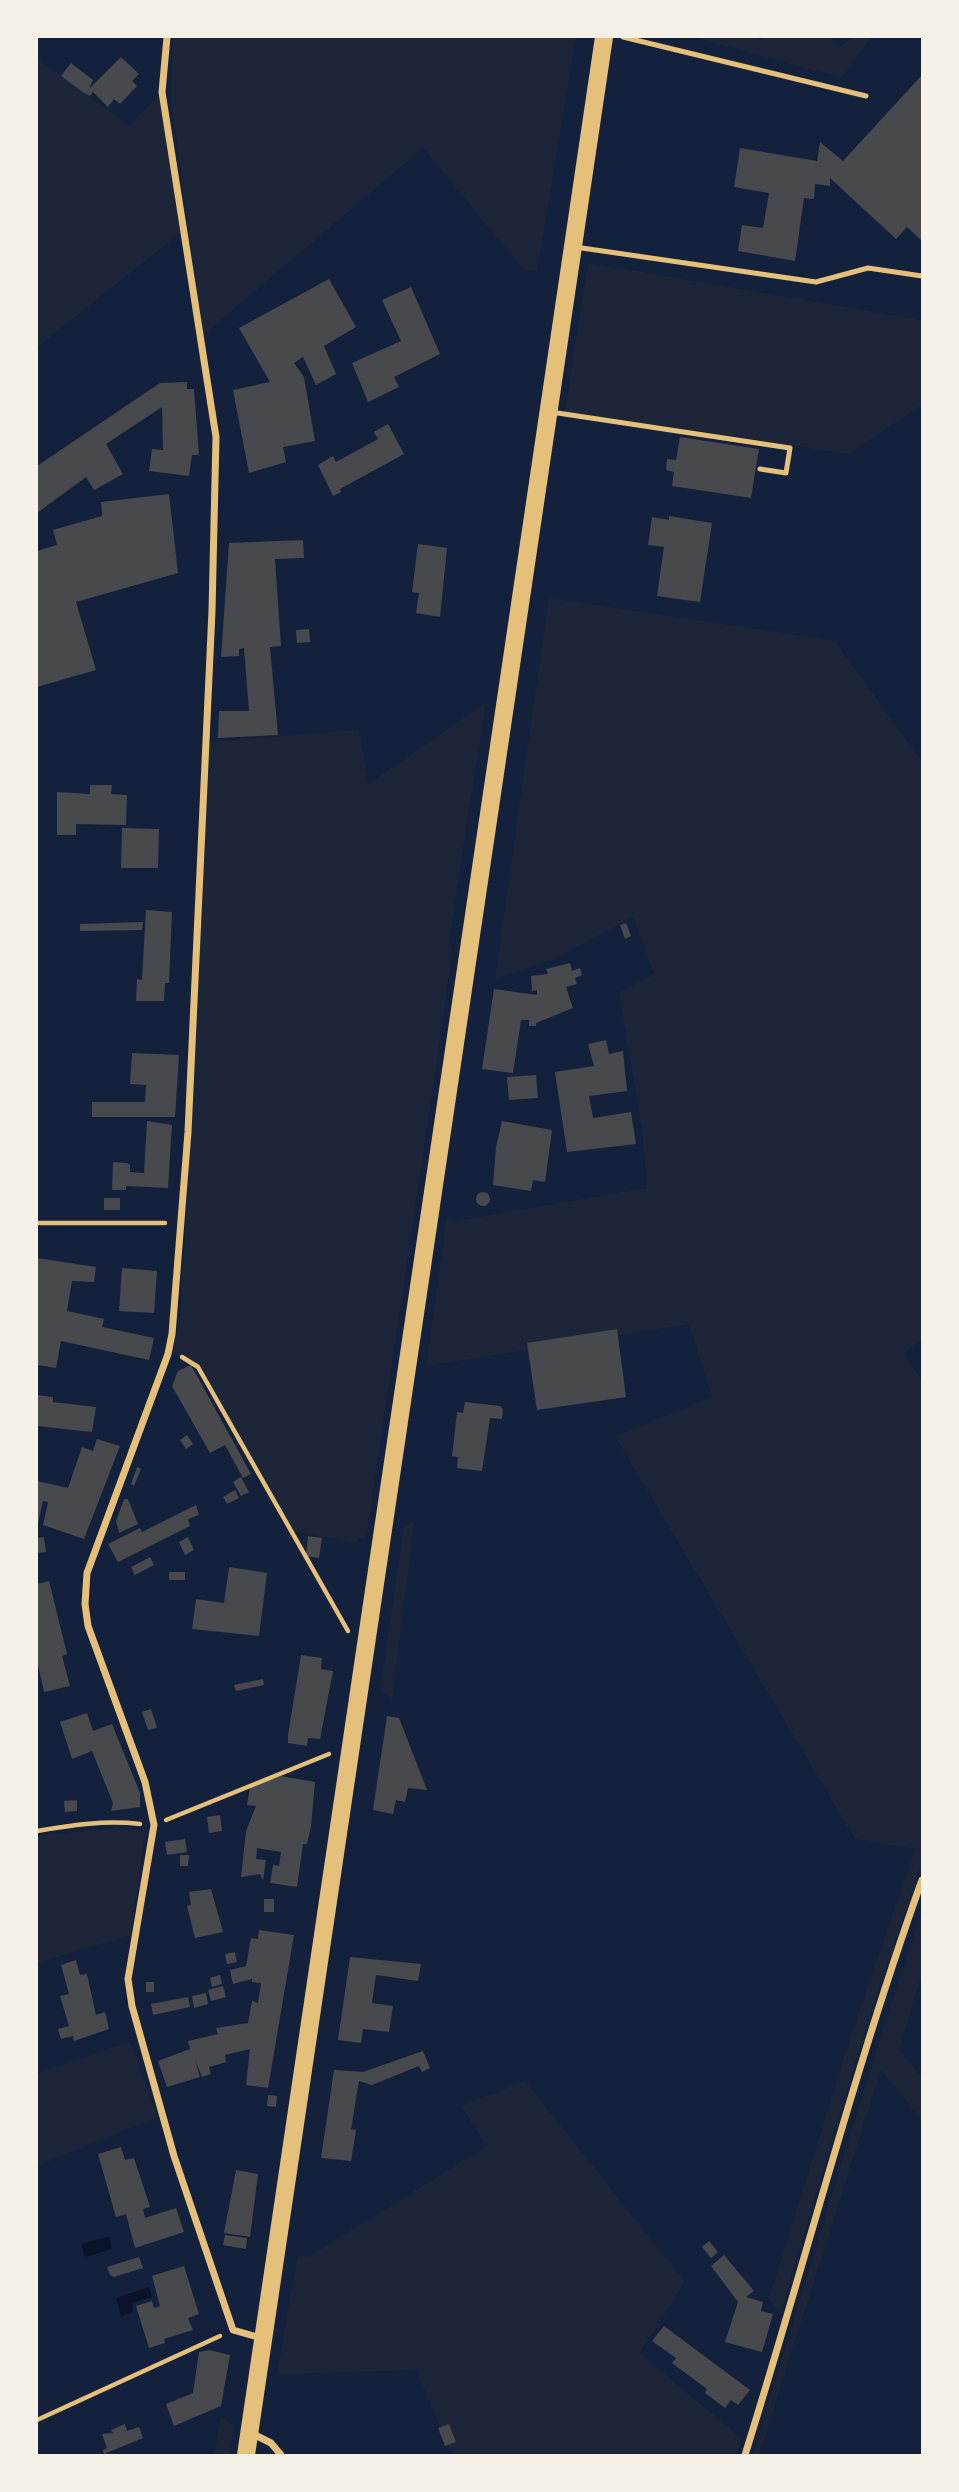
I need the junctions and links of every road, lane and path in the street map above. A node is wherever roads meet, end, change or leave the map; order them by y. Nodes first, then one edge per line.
1 (167, 37) edge
2 (604, 37) edge
3 (623, 37) edge
4 (866, 96) dead end
5 (572, 247) junction
6 (922, 276) edge
7 (548, 411) junction
8 (760, 469) dead end
9 (37, 1223) edge
10 (180, 1223) junction
11 (168, 1354) junction
12 (366, 1650) junction
13 (351, 1750) junction
14 (154, 1825) junction
15 (37, 1831) edge
16 (922, 1880) edge
17 (233, 2330) junction
18 (263, 2338) junction
19 (37, 2420) edge
20 (250, 2432) junction
21 (246, 2455) edge
22 (281, 2455) edge
23 (745, 2455) edge

1 - 10 street
2 - 5 main road
3 - 4 lane
5 - 6 lane
5 - 7 main road
7 - 8 lane
7 - 12 main road
9 - 10 path
10 - 11 street
11 - 12 path
11 - 14 street
12 - 13 main road
13 - 14 path
13 - 18 main road
14 - 15 path
14 - 17 street
16 - 23 street
17 - 18 street
17 - 19 path
18 - 20 main road
20 - 21 main road
20 - 22 street

